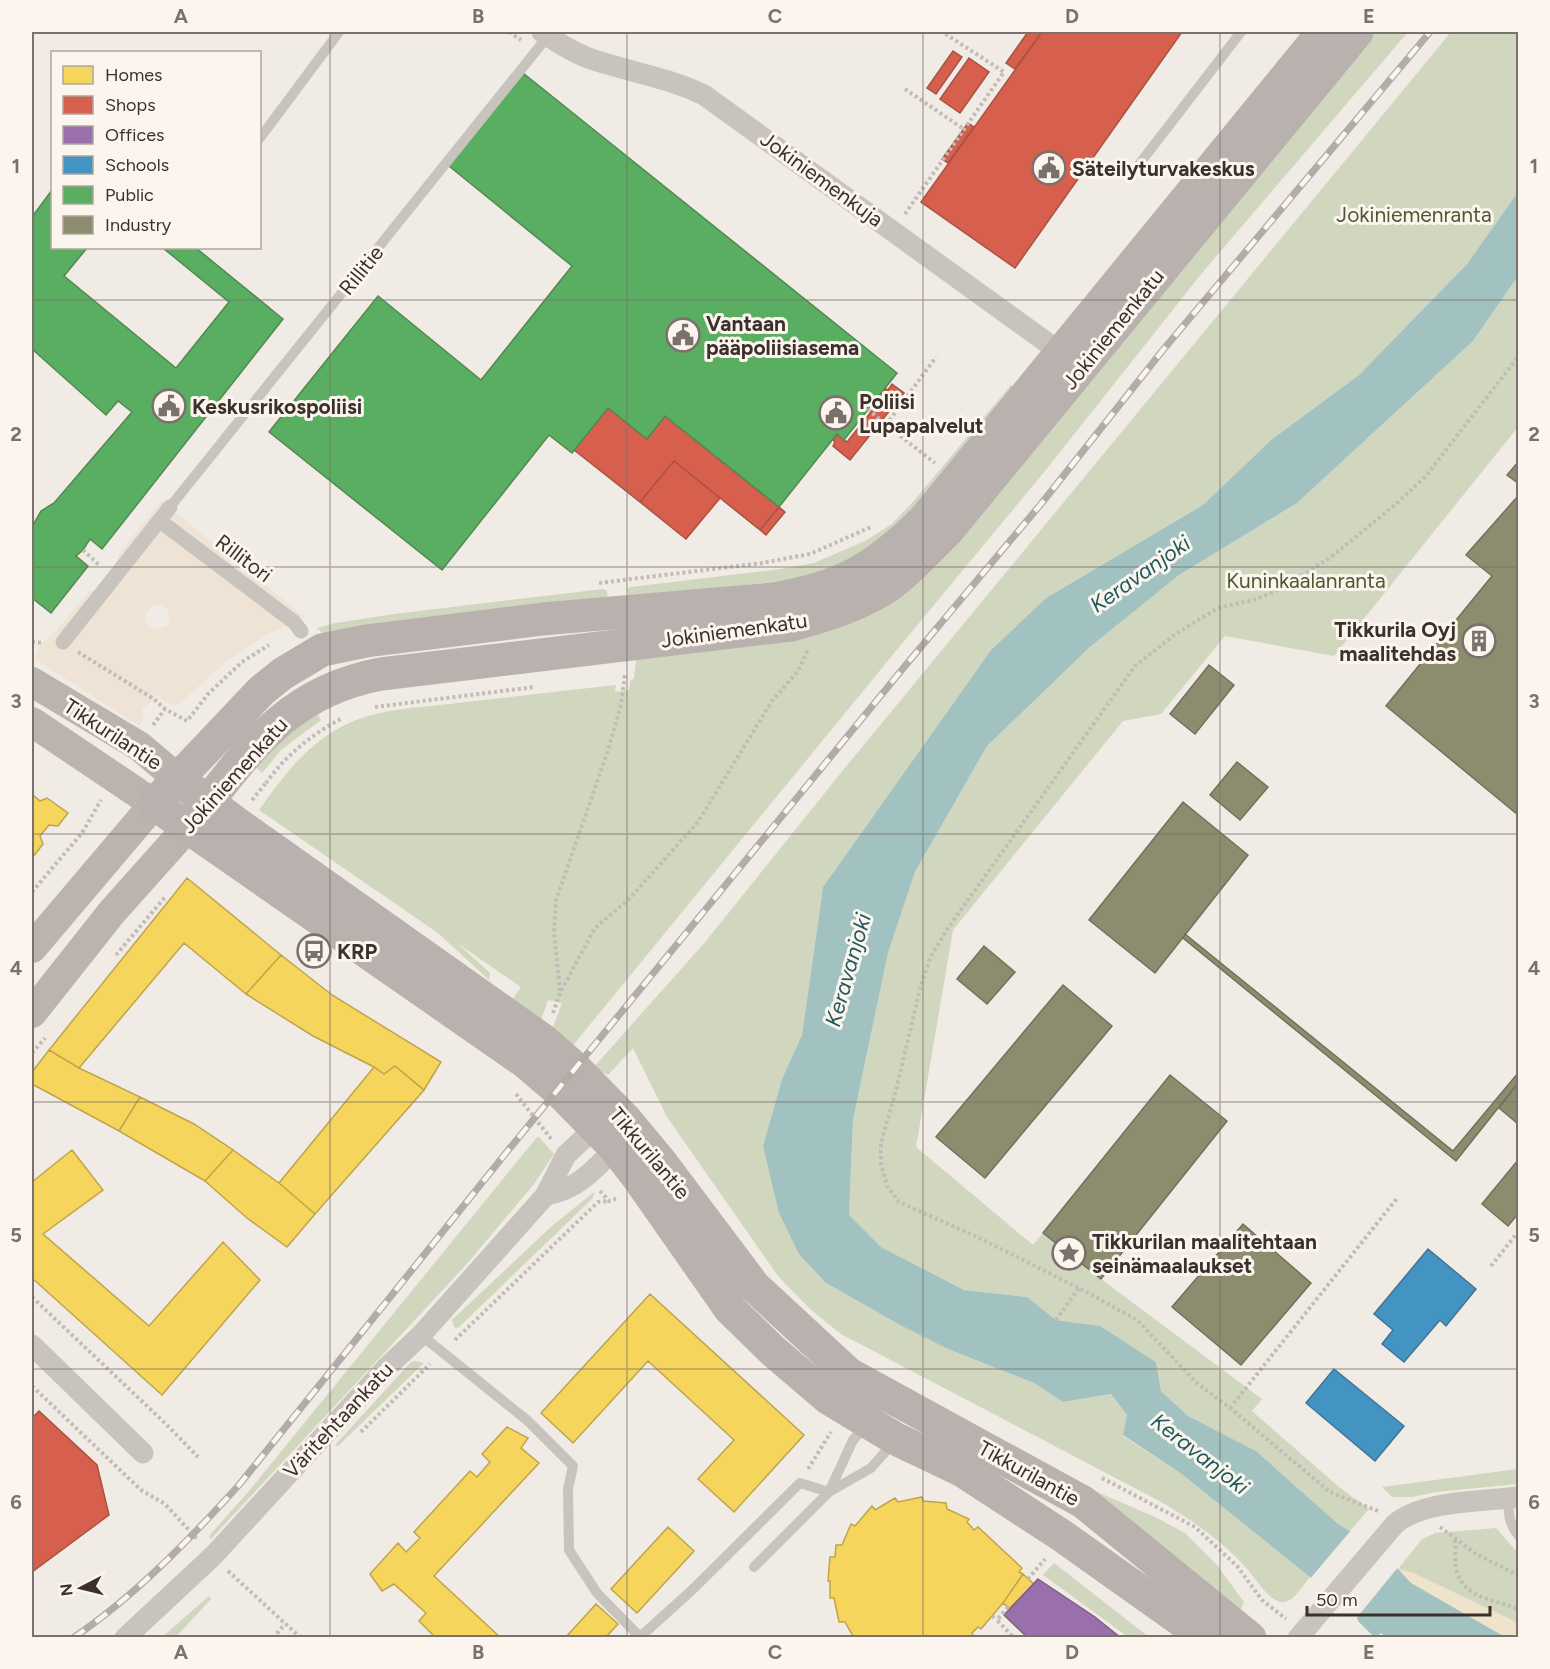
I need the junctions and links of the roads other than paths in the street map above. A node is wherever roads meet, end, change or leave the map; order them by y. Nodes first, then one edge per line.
1 (339, 32) edge
2 (1241, 32) edge
3 (1323, 32) edge
4 (1357, 32) edge
5 (544, 37) edge
6 (261, 137) edge
7 (1137, 167) dead end
8 (1071, 360) junction
9 (170, 507) joint
10 (160, 520) junction
11 (301, 631) road end
12 (63, 642) road end
13 (32, 682) edge
14 (32, 722) edge
15 (178, 779) junction
16 (208, 802) junction
17 (154, 804) junction
18 (187, 828) junction
19 (32, 948) edge
20 (32, 1013) edge
21 (612, 1132) junction
22 (545, 1196) junction
23 (420, 1335) junction
24 (32, 1345) edge
25 (888, 1418) junction
26 (143, 1453) dead end
27 (830, 1492) junction
28 (1513, 1497) edge
29 (1518, 1535) edge
30 (754, 1567) dead end
31 (124, 1638) edge
32 (1206, 1638) edge
33 (1250, 1638) edge
34 (1298, 1638) edge

1 - 6 lane
2 - 7 lane
3 - 8 main road, Jokiniemenkatu
4 - 8 main road, Jokiniemenkatu
5 - 8 street, Jokiniemenkuja
5 - 9 lane, Rillitie
8 - 15 main road, Jokiniemenkatu
8 - 16 main road, Jokiniemenkatu
9 - 10 street
10 - 11 street, Rillitori
10 - 12 street
13 - 15 main road, Tikkurilantie
14 - 17 main road, Tikkurilantie
15 - 16 main road, Tikkurilantie
15 - 17 main road, Jokiniemenkatu
16 - 18 main road, Jokiniemenkatu
16 - 21 main road, Tikkurilantie
17 - 18 main road, Tikkurilantie
17 - 19 main road, Jokiniemenkatu
18 - 20 main road, Jokiniemenkatu
18 - 21 main road, Tikkurilantie
21 - 22 street, Väritehtaankatu
21 - 22 street, Väritehtaankatu
21 - 25 main road, Tikkurilantie
22 - 23 street, Väritehtaankatu
23 - 27 lane
23 - 31 street, Väritehtaankatu
24 - 26 street
25 - 27 lane
25 - 27 lane
25 - 32 main road, Tikkurilantie
25 - 33 main road, Tikkurilantie
27 - 30 lane
28 - 29 lane
28 - 34 street

